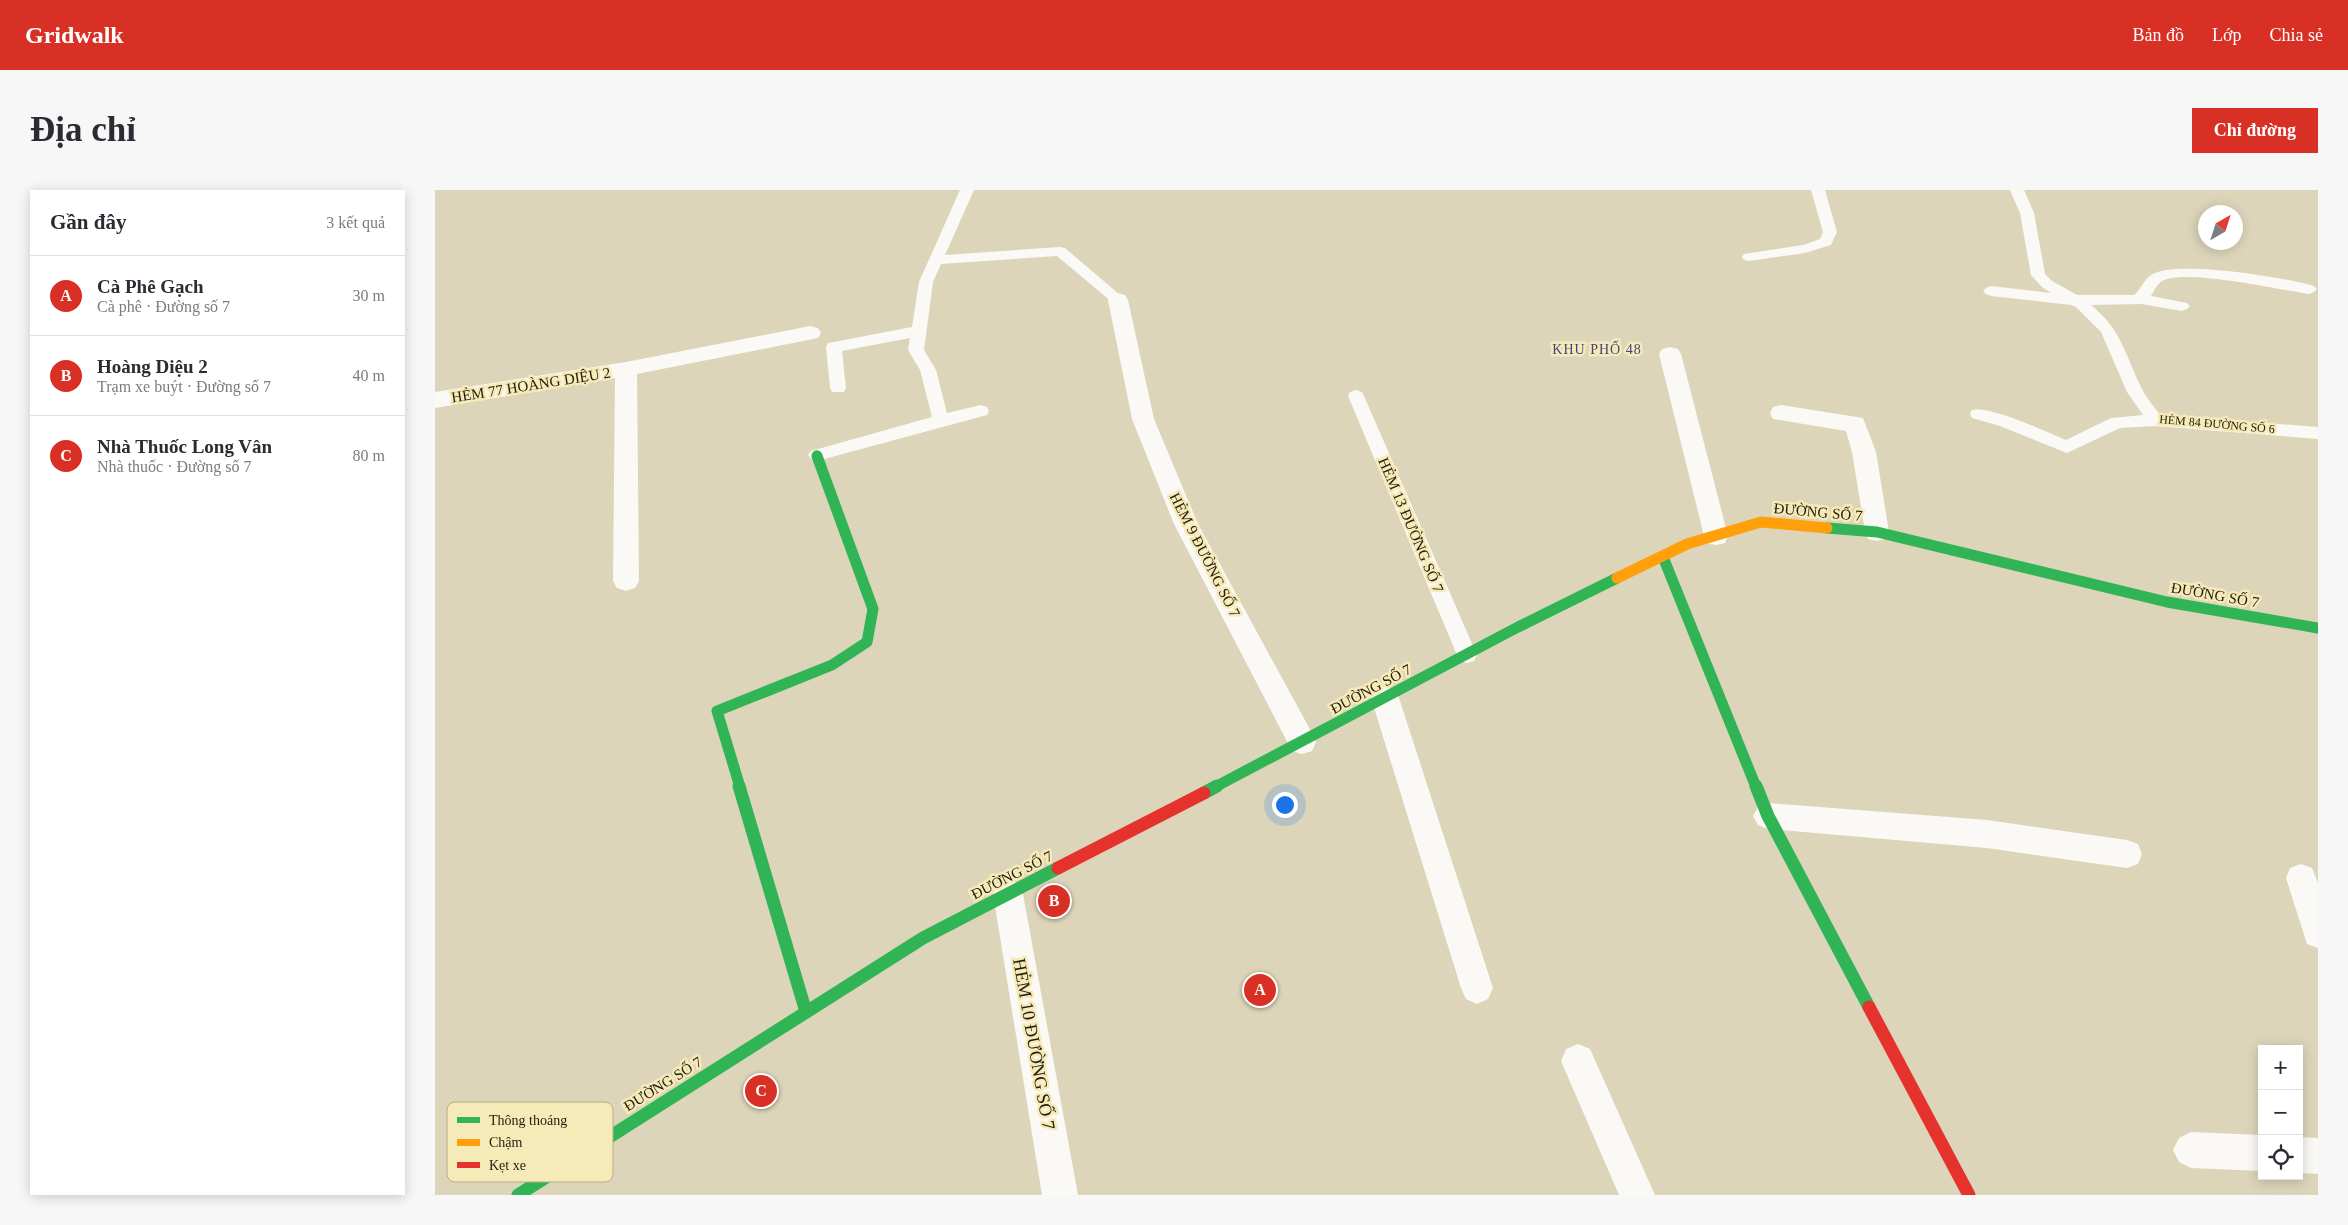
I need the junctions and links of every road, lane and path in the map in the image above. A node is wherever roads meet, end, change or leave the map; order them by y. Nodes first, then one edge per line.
1 (967, 190) edge
2 (1818, 190) edge
3 (2017, 190) edge
4 (1749, 257) dead end
5 (936, 260) junction
6 (2309, 289) dead end
7 (1991, 291) dead end
8 (2140, 299) junction
9 (1118, 300) joint
10 (2072, 300) junction
11 (2182, 306) dead end
12 (919, 331) junction
13 (810, 333) dead end
14 (1670, 354) dead end
15 (626, 369) junction
16 (838, 388) dead end
17 (1356, 396) dead end
18 (435, 400) edge
19 (981, 411) dead end
20 (1781, 413) dead end
21 (1978, 414) dead end
22 (941, 420) junction
23 (2155, 420) junction
24 (2318, 433) edge
25 (817, 455) joint
26 (1877, 532) junction
27 (1716, 536) junction
28 (1663, 556) junction
29 (626, 581) dead end
30 (2318, 628) edge
31 (1467, 655) junction
32 (1385, 698) junction
33 (1302, 742) junction
34 (1769, 816) junction
35 (2127, 854) dead end
36 (2301, 878) dead end
37 (1008, 894) junction
38 (2318, 933) edge
39 (1477, 988) dead end
40 (806, 1012) junction
41 (1578, 1061) dead end
42 (613, 1135) edge
43 (2191, 1150) dead end
44 (2258, 1153) edge
45 (2303, 1155) edge
46 (2318, 1156) edge
47 (538, 1182) edge
48 (518, 1195) edge
49 (1060, 1195) edge
50 (1637, 1195) edge
51 (1969, 1195) edge

1 - 5 lane
2 - 4 lane
3 - 10 lane, HẺM 84 ĐƯỜNG SỐ 6
5 - 9 lane
5 - 12 lane
6 - 8 lane
7 - 10 lane
8 - 10 lane
8 - 11 lane
9 - 33 street, HẺM 9 ĐƯỜNG SỐ 7
10 - 23 lane, HẺM 84 ĐƯỜNG SỐ 6
12 - 16 lane
12 - 22 lane
13 - 15 street, HẺM 77 HOÀNG DIỆU 2
14 - 27 street
15 - 18 street, HẺM 77 HOÀNG DIỆU 2
15 - 29 street
17 - 31 lane, HẺM 13 ĐƯỜNG SỐ 7
19 - 22 lane
20 - 26 street
21 - 23 lane
22 - 25 lane
23 - 24 lane, HẺM 84 ĐƯỜNG SỐ 6
25 - 40 street
26 - 27 street, ĐƯỜNG SỐ 7
26 - 30 street, ĐƯỜNG SỐ 7
27 - 28 street, ĐƯỜNG SỐ 7
28 - 31 street, ĐƯỜNG SỐ 7
28 - 34 street
31 - 32 street, ĐƯỜNG SỐ 7
32 - 33 street, ĐƯỜNG SỐ 7
32 - 39 street
33 - 37 street, ĐƯỜNG SỐ 7
34 - 35 street
34 - 51 street
36 - 38 street
37 - 40 street, ĐƯỜNG SỐ 7
37 - 49 street, HẺM 10 ĐƯỜNG SỐ 7
40 - 42 street, ĐƯỜNG SỐ 7
41 - 50 street
43 - 44 street
45 - 46 street
47 - 48 street, ĐƯỜNG SỐ 7

